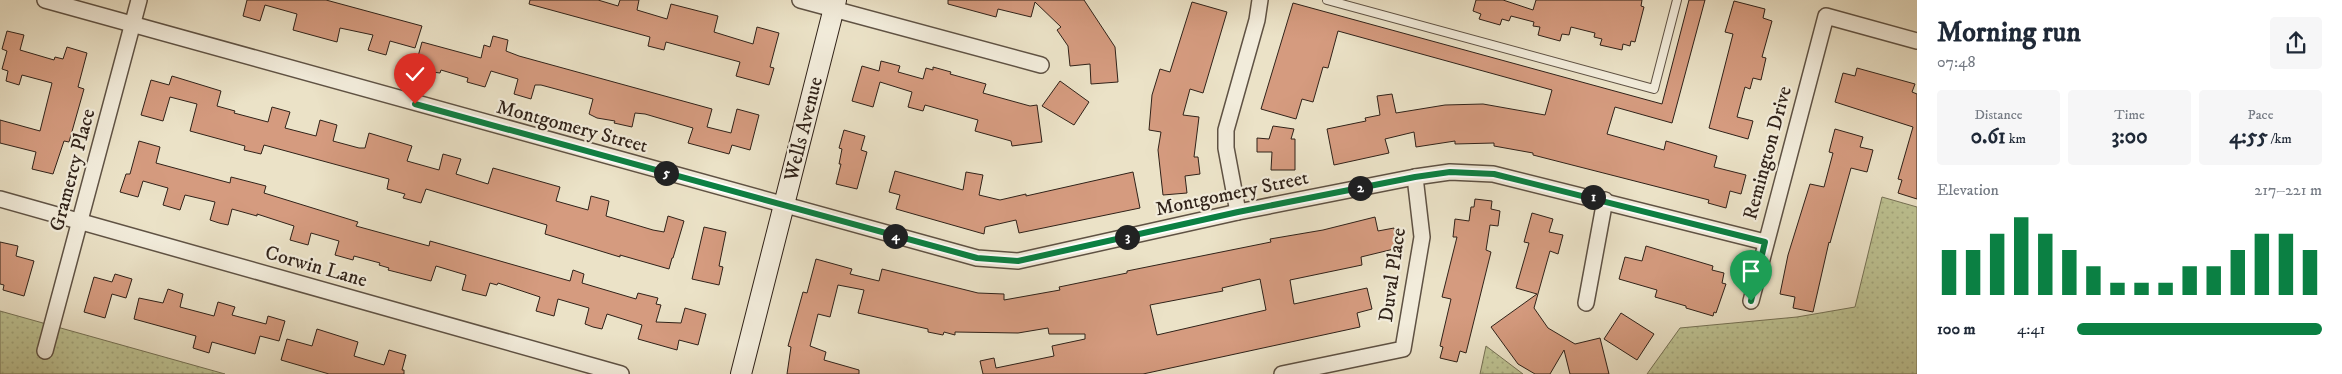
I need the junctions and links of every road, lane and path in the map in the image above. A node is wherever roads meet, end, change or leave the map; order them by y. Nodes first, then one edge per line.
1 (45, 0) edge
2 (139, 0) edge
3 (800, 0) edge
4 (1260, 0) edge
5 (1327, 0) edge
6 (1677, 0) edge
7 (835, 5) edge
8 (132, 26) junction
9 (1917, 40) edge
10 (1041, 65) dead end
11 (1415, 177) junction
12 (0, 199) edge
13 (1605, 200) junction
14 (784, 206) junction
15 (1238, 212) junction
16 (80, 222) junction
17 (1765, 242) junction
18 (1751, 301) dead end
19 (1586, 303) dead end
20 (46, 351) dead end
21 (621, 374) edge
22 (741, 374) edge
23 (1282, 374) edge

1 - 8 street, Montgomery Street
2 - 8 street, Gramercy Place
3 - 7 street
4 - 15 street
5 - 6 lane
7 - 10 street
7 - 14 main road, Wells Avenue
8 - 14 street, Montgomery Street
8 - 16 street, Gramercy Place
9 - 17 street, Remington Drive
11 - 13 street, Montgomery Street
11 - 15 street, Montgomery Street
11 - 23 street, Duval Place
12 - 16 street, Corwin Lane
13 - 17 street, Montgomery Street
13 - 19 street
14 - 15 street, Montgomery Street
14 - 22 main road, Wells Avenue
16 - 20 street, Gramercy Place
16 - 21 street, Corwin Lane
17 - 18 street, Remington Drive

